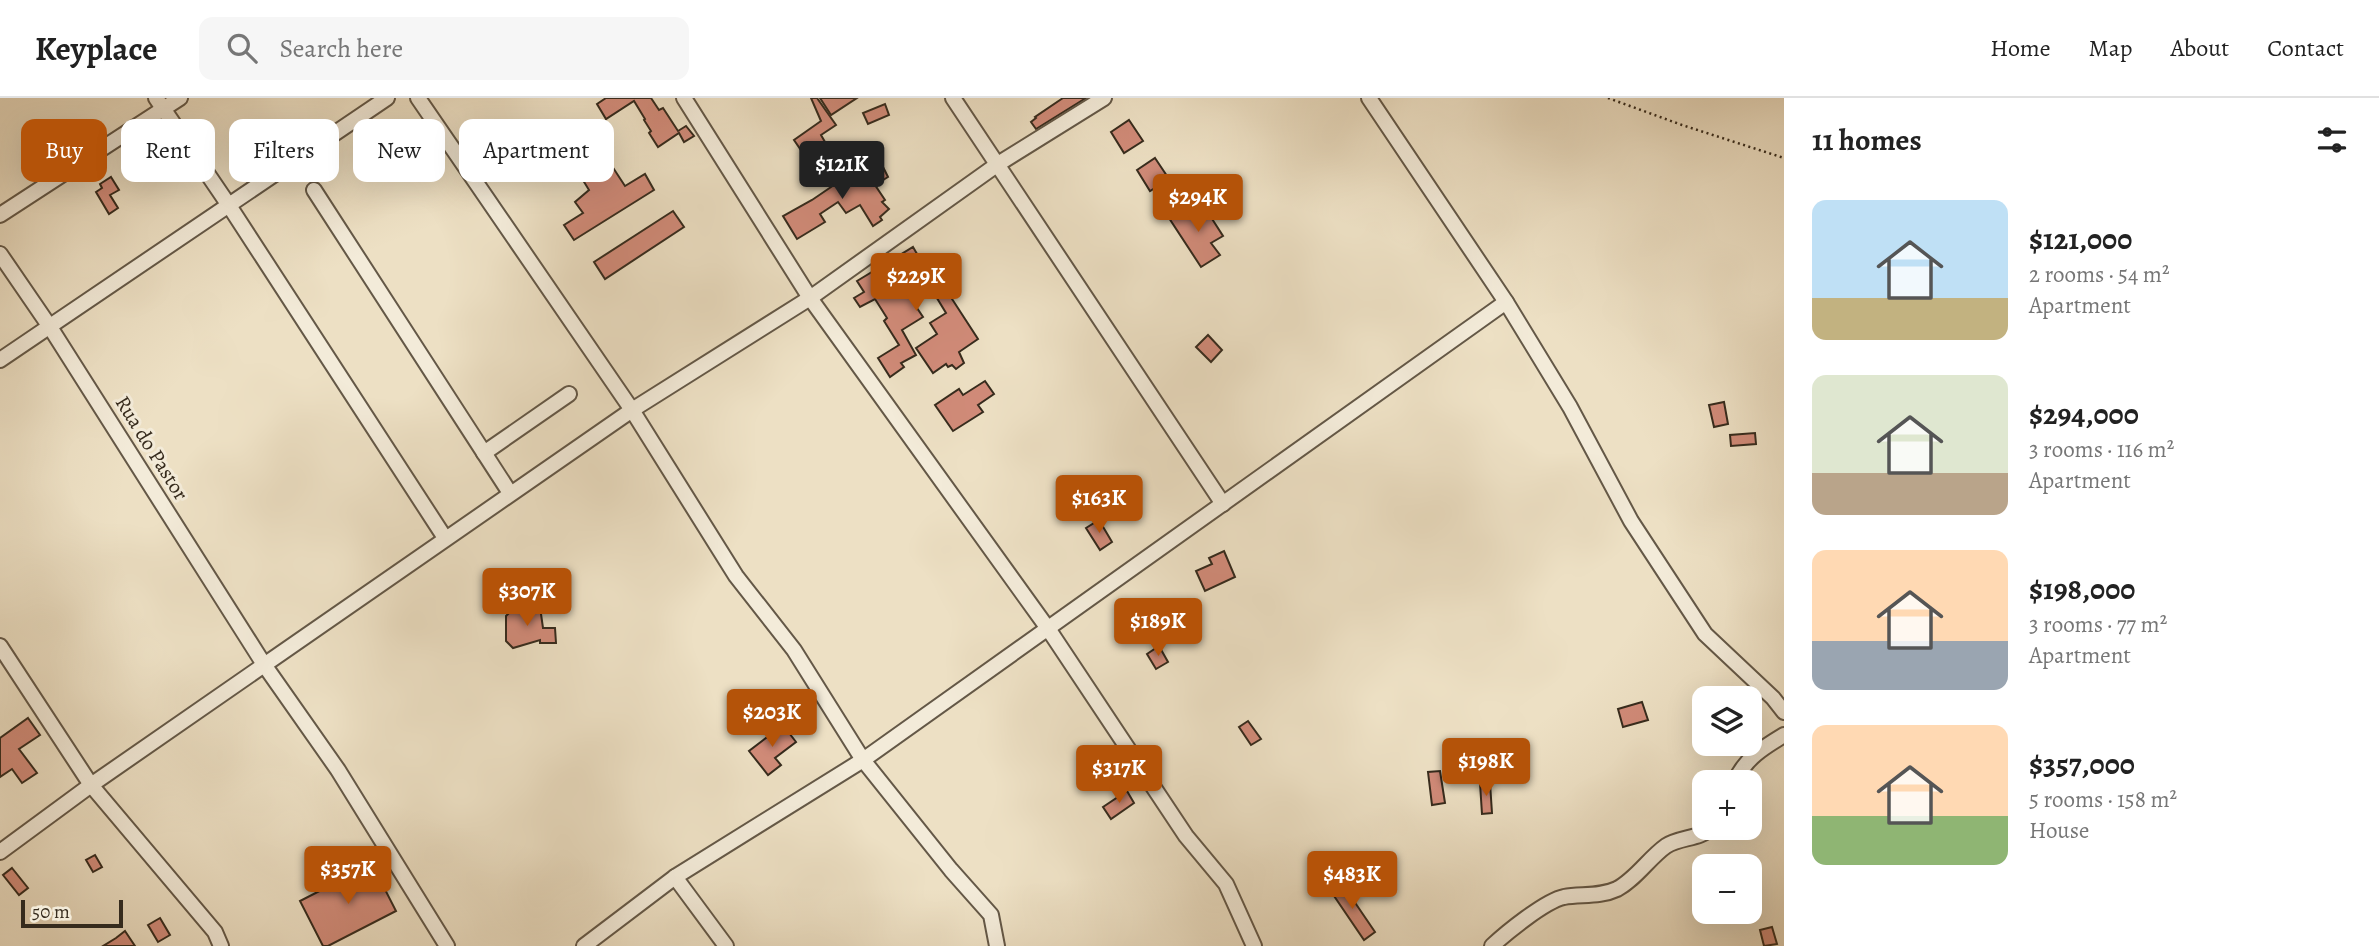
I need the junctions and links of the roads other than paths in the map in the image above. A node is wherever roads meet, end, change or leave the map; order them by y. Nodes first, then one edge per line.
1 (180, 98) edge
2 (387, 98) edge
3 (418, 98) edge
4 (684, 98) edge
5 (953, 98) edge
6 (1104, 98) edge
7 (1369, 98) edge
8 (160, 103) edge
9 (998, 164) junction
10 (314, 191) dead end
11 (228, 204) junction
12 (0, 215) edge
13 (0, 254) edge
14 (810, 298) junction
15 (1506, 302) junction
16 (50, 327) junction
17 (0, 360) edge
18 (569, 394) dead end
19 (632, 410) junction
20 (484, 453) junction
21 (510, 493) junction
22 (1223, 504) junction
23 (445, 538) junction
24 (1049, 630) junction
25 (0, 646) edge
26 (265, 666) junction
27 (1784, 712) edge
28 (1784, 735) edge
29 (863, 760) junction
30 (1742, 770) edge
31 (91, 785) junction
32 (1692, 836) edge
33 (0, 852) edge
34 (675, 877) junction
35 (221, 946) edge
36 (447, 946) edge
37 (584, 946) edge
38 (726, 946) edge
39 (997, 946) edge
40 (1254, 946) edge
41 (1492, 946) edge

1 - 8 street
2 - 11 street
3 - 19 street
4 - 14 street
5 - 9 street
6 - 9 street
7 - 15 street
8 - 11 street
8 - 12 street
9 - 14 street
9 - 22 street
10 - 20 street
11 - 16 street
11 - 23 street
13 - 16 street, Rua do Pastor
14 - 19 street
14 - 24 street
15 - 22 street
15 - 27 street
16 - 17 street
16 - 26 street, Rua do Pastor
18 - 20 street
19 - 21 street
19 - 29 street
20 - 21 street
21 - 23 street
22 - 24 street
23 - 26 street
24 - 29 street
24 - 40 street
25 - 31 street
26 - 31 street
26 - 36 street, Rua do Pastor
28 - 30 street
29 - 34 street
29 - 39 street
31 - 33 street
31 - 35 street
32 - 41 street
34 - 37 street
34 - 38 street

